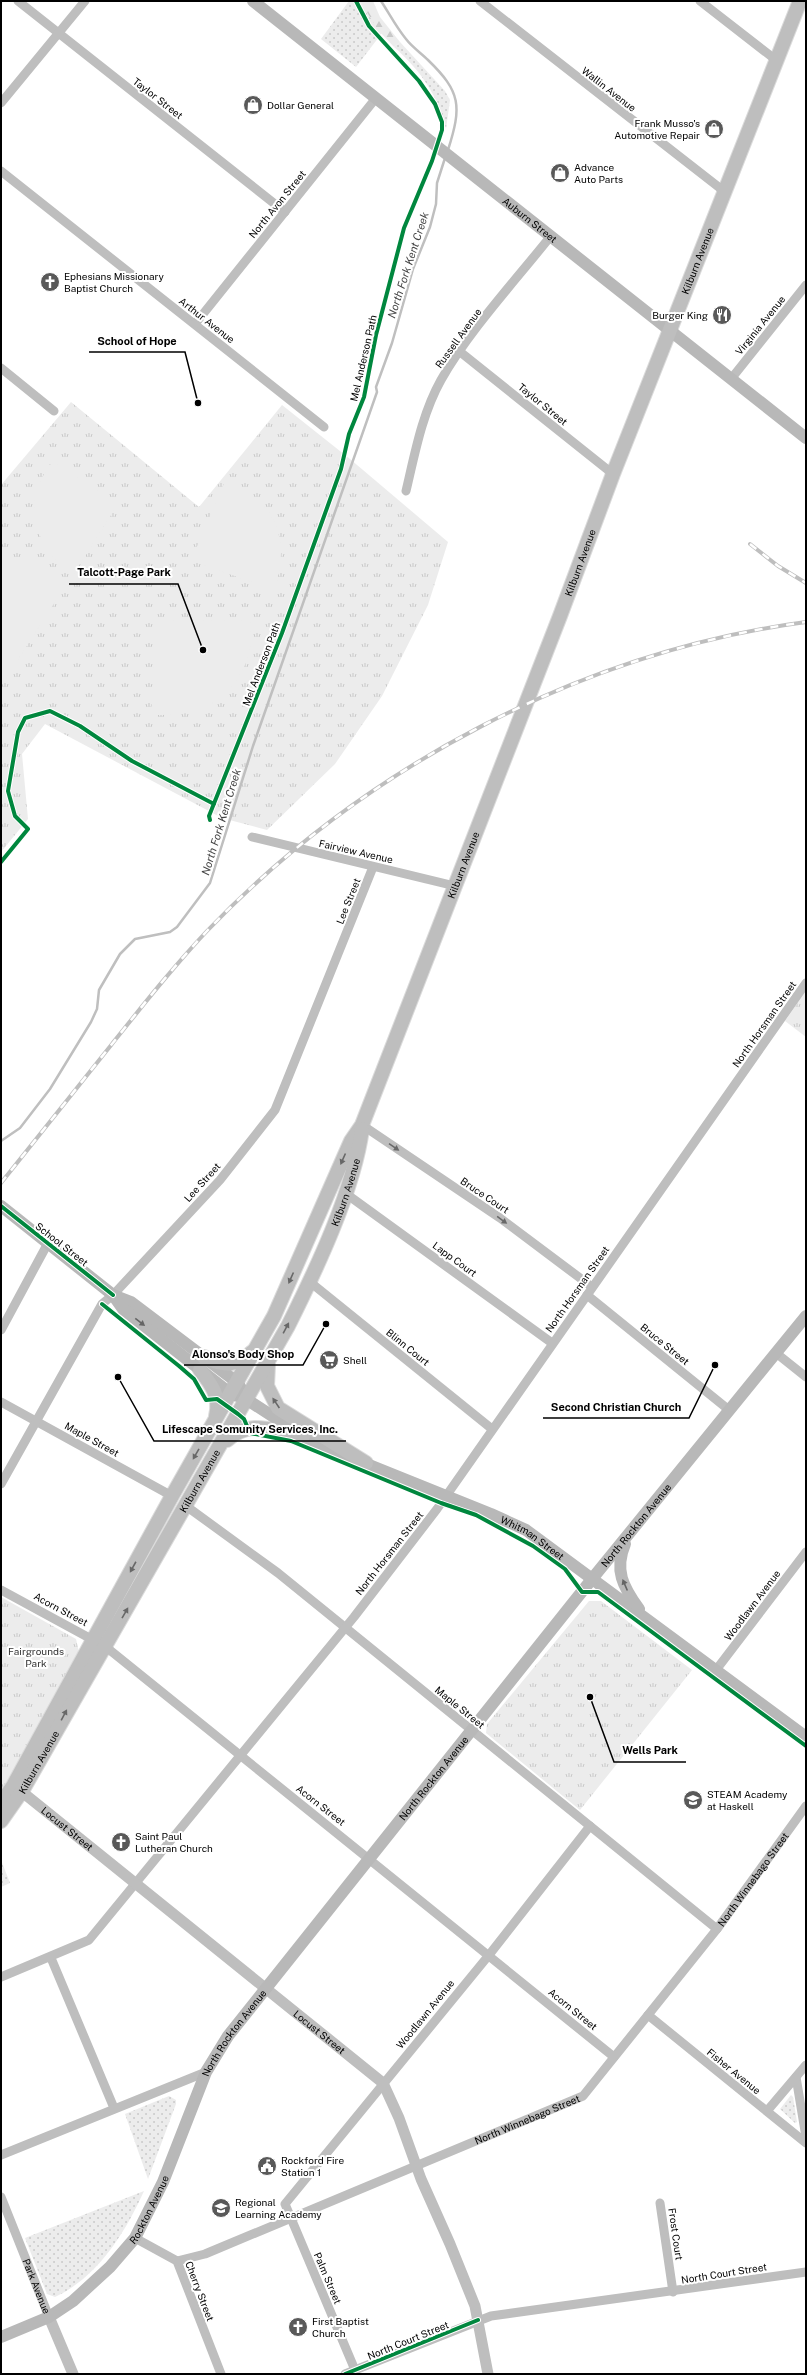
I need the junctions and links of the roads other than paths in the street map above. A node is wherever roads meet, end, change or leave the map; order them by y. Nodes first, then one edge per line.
1 (18, 1) edge
2 (85, 1) edge
3 (253, 1) edge
4 (480, 1) edge
5 (700, 1) edge
6 (800, 1) edge
7 (58, 33) junction
8 (776, 60) junction
9 (376, 98) junction
10 (1, 103) edge
11 (1, 171) edge
12 (725, 192) junction
13 (285, 212) junction
14 (550, 237) junction
15 (806, 285) edge
16 (194, 324) junction
17 (670, 330) junction
18 (460, 351) junction
19 (1, 368) edge
20 (731, 379) junction
21 (54, 411) dead end
22 (324, 427) dead end
23 (806, 438) edge
24 (613, 474) junction
25 (406, 491) dead end
26 (252, 837) dead end
27 (373, 867) junction
28 (455, 886) junction
29 (806, 983) edge
30 (362, 1125) junction
31 (345, 1193) junction
32 (1, 1206) edge
33 (48, 1243) junction
34 (310, 1282) junction
35 (592, 1287) junction
36 (113, 1295) junction
37 (587, 1295) junction
38 (806, 1316) edge
39 (1, 1330) edge
40 (552, 1344) junction
41 (257, 1347) junction
42 (776, 1354) junction
43 (269, 1359) junction
44 (202, 1364) junction
45 (806, 1377) edge
46 (234, 1388) junction
47 (246, 1399) junction
48 (1, 1402) edge
49 (729, 1410) junction
50 (36, 1421) junction
51 (213, 1424) junction
52 (492, 1429) junction
53 (303, 1436) junction
54 (219, 1448) junction
55 (366, 1463) junction
56 (1, 1484) edge
57 (172, 1496) junction
58 (446, 1497) junction
59 (186, 1506) junction
60 (631, 1531) junction
61 (806, 1552) edge
62 (592, 1580) junction
63 (1, 1590) edge
64 (645, 1618) junction
65 (345, 1628) junction
66 (93, 1639) junction
67 (106, 1647) junction
68 (716, 1670) junction
69 (473, 1731) junction
70 (806, 1737) edge
71 (241, 1755) junction
72 (18, 1788) junction
73 (1, 1804) edge
74 (806, 1806) edge
75 (1, 1820) edge
76 (590, 1826) junction
77 (370, 1858) junction
78 (136, 1884) junction
79 (717, 1929) junction
80 (489, 1955) junction
81 (51, 1958) junction
82 (1, 1977) edge
83 (265, 1987) junction
84 (648, 2016) junction
85 (614, 2057) junction
86 (806, 2065) edge
87 (206, 2072) junction
88 (796, 2077) junction
89 (383, 2083) junction
90 (114, 2108) junction
91 (767, 2111) junction
92 (806, 2137) edge
93 (806, 2143) edge
94 (1, 2154) edge
95 (416, 2166) junction
96 (1, 2197) edge
97 (660, 2203) dead end
98 (291, 2217) junction
99 (135, 2238) junction
100 (177, 2261) junction
101 (806, 2272) edge
102 (673, 2292) junction
103 (49, 2317) junction
104 (478, 2320) junction
105 (1, 2337) edge
106 (355, 2370) junction
107 (73, 2374) edge
108 (221, 2374) edge
109 (345, 2374) edge
110 (488, 2374) edge

1 - 7 street, Taylor Street
2 - 7 street
3 - 9 main road, Auburn Street
4 - 12 street, Wallin Avenue
5 - 8 street
6 - 8 main road, Kilburn Avenue
7 - 10 street
7 - 13 street, Taylor Street
8 - 12 main road, Kilburn Avenue
9 - 13 street, North Avon Street
9 - 14 main road, Auburn Street
11 - 16 street, Arthur Avenue
12 - 17 main road, Kilburn Avenue
13 - 16 street, North Avon Street
14 - 17 main road, Auburn Street
14 - 18 street, Russell Avenue
15 - 20 street, Virginia Avenue
16 - 22 street, Arthur Avenue
17 - 20 main road, Auburn Street
17 - 24 main road, Kilburn Avenue
18 - 24 street, Taylor Street
18 - 25 street, Russell Avenue
19 - 21 street
20 - 23 main road, Auburn Street
24 - 28 main road, Kilburn Avenue
26 - 27 street, Fairview Avenue
27 - 28 street, Fairview Avenue
27 - 36 street, Lee Street
28 - 30 main road, Kilburn Avenue
29 - 35 street, North Horsman Street
30 - 31 main road, Kilburn Avenue
30 -> 35 street, Bruce Court
30 -> 41 main road, Kilburn Avenue
31 - 34 main road, Kilburn Avenue
31 - 40 street, Lapp Court
32 - 33 main road, School Street
33 - 36 main road, School Street
33 - 39 street
43 -> 34 main road, Kilburn Avenue
34 - 52 street, Blinn Court
35 - 37 street, North Horsman Street
36 - 44 main road, School Street
36 - 50 street, Lee Street
37 - 40 street, North Horsman Street
37 - 49 street, Bruce Street
38 - 42 main road, North Rockton Avenue
40 - 52 street, North Horsman Street
41 - 44 main road
41 - 46 main road, Kilburn Avenue
42 - 45 street
42 - 49 main road, North Rockton Avenue
43 - 47 main road, Kilburn Avenue
55 -> 43 main road
44 - 46 main road, School Street
44 - 51 main road
46 - 47 main road, School Street
46 - 51 main road, Kilburn Avenue
47 - 53 main road, Whitman Street
47 - 54 main road, Kilburn Avenue
48 - 50 street, Maple Street
49 - 60 main road, North Rockton Avenue
50 - 56 street, Lee Street
50 - 57 street, Maple Street
51 -> 57 main road, Kilburn Avenue
52 - 58 street, North Horsman Street
53 - 54 main road
53 - 55 main road, Whitman Street
54 - 59 main road, Kilburn Avenue
55 - 58 main road, Whitman Street
57 -> 66 main road, Kilburn Avenue
58 - 62 main road, Whitman Street
58 - 65 street, North Horsman Street
59 - 65 street, Maple Street
67 -> 59 main road, Kilburn Avenue
60 - 62 main road, North Rockton Avenue
64 -> 60 main road
61 - 68 street, Woodlawn Avenue
62 - 64 main road, Whitman Street
62 - 69 main road, North Rockton Avenue
63 - 66 street, Acorn Street
64 - 68 main road, Whitman Street
65 - 69 street, Maple Street
65 - 71 street, North Horsman Street
66 - 67 street, Acorn Street
66 - 72 main road, Kilburn Avenue
67 - 71 street, Acorn Street
72 -> 67 main road, Kilburn Avenue
68 - 70 main road, Whitman Street
69 - 76 street, Maple Street
69 - 77 main road, North Rockton Avenue
71 - 77 street, Acorn Street
71 - 78 street, North Horsman Street
72 - 73 main road, Kilburn Avenue
72 - 75 main road, Kilburn Avenue
72 - 78 street, Locust Street
74 - 79 street, North Winnebago Street
76 - 79 street, Maple Street
76 - 80 street, Woodlawn Avenue
77 - 80 street, Acorn Street
77 - 83 main road, North Rockton Avenue
78 - 81 street, North Horsman Street
78 - 83 street, Locust Street
79 - 84 street, North Winnebago Street
80 - 85 street, Acorn Street
80 - 89 street, Woodlawn Avenue
81 - 82 street, North Horsman Street
81 - 90 street
83 - 87 main road, North Rockton Avenue
83 - 89 street, Locust Street
84 - 85 street, North Winnebago Street
84 - 91 street, Fisher Avenue
85 - 95 street, North Winnebago Street
86 - 88 street
87 - 90 street, North Rockton Avenue
87 - 99 main road, Rockton Avenue
88 - 91 street
88 - 92 street
89 - 95 street, Locust Street
89 - 98 street, Woodlawn Avenue
90 - 94 street, North Rockton Avenue
91 - 93 street, Fisher Avenue
95 - 98 street, North Winnebago Street
95 - 104 street, Locust Street
96 - 103 street, Park Avenue
97 - 102 street, Frost Court
98 - 100 street, North Winnebago Street
98 - 106 street, Palm Street
99 - 100 street, Cherry Street
99 - 103 main road, Rockton Avenue
100 - 108 street, Cherry Street
101 - 102 street, North Court Street
102 - 104 street, North Court Street
103 - 105 main road
103 - 107 street, Park Avenue
104 - 106 street, North Court Street
104 - 110 street, Locust Street
106 - 109 street, North Court Street

